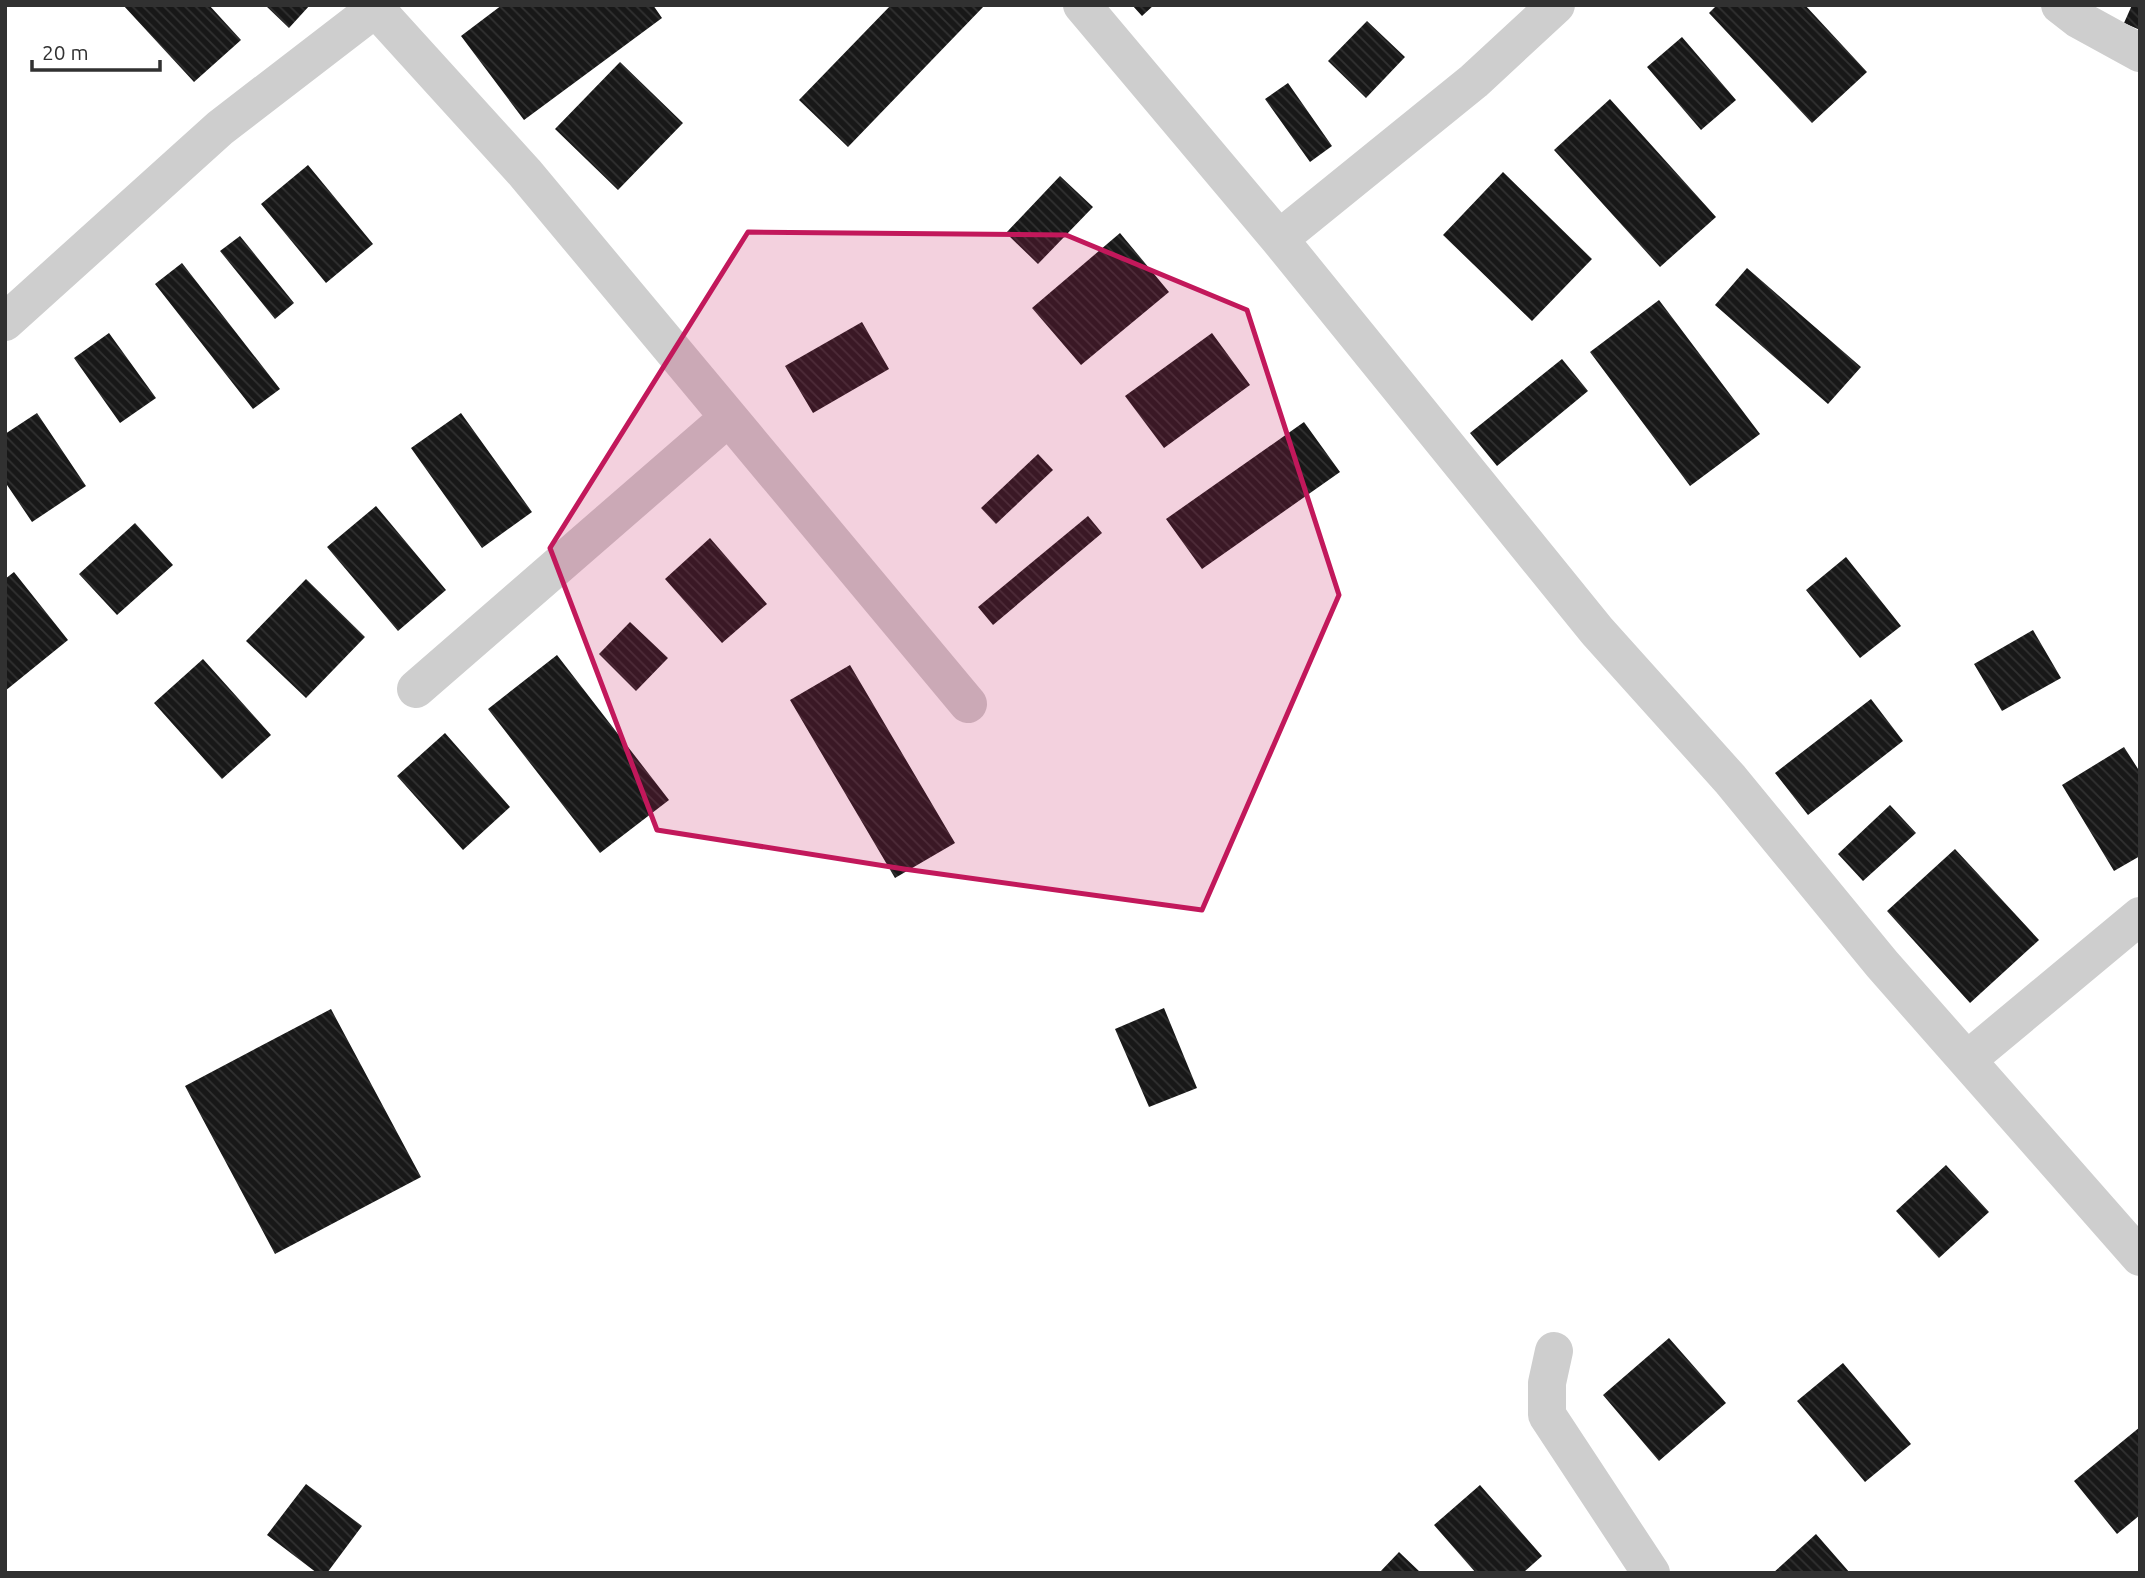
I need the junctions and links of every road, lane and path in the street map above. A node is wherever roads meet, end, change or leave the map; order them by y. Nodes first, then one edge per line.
1 (1082, 5) edge
2 (1556, 5) edge
3 (2060, 5) edge
4 (378, 7) edge
5 (2140, 52) edge
6 (1279, 239) junction
7 (5, 322) edge
8 (728, 418) junction
9 (416, 689) dead end
10 (968, 704) dead end
11 (2140, 916) edge
12 (1967, 1060) junction
13 (2140, 1257) edge
14 (1554, 1351) dead end
15 (1651, 1573) edge

1 - 6 street
2 - 6 street
3 - 5 street
4 - 7 street
4 - 8 street
6 - 12 street
8 - 9 street
8 - 10 street
11 - 12 street
12 - 13 street
14 - 15 street

